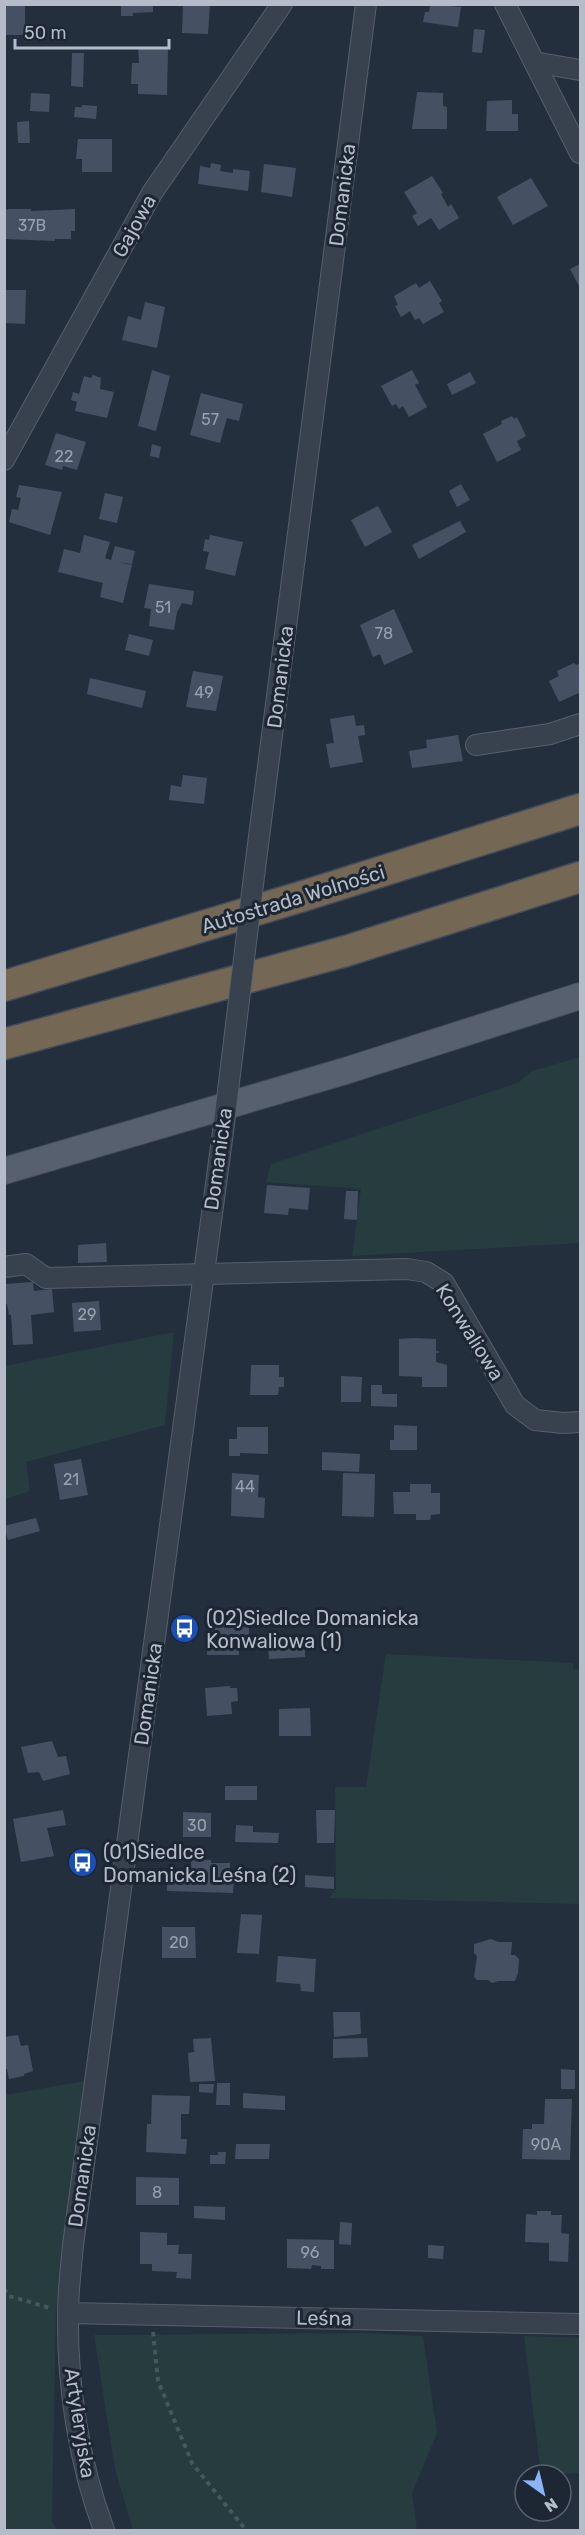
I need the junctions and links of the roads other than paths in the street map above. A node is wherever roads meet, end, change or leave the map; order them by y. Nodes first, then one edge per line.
1 (282, 4) edge
2 (366, 4) edge
3 (505, 4) edge
4 (534, 62) junction
5 (580, 70) edge
6 (580, 153) edge
7 (4, 460) edge
8 (580, 724) edge
9 (476, 745) dead end
10 (580, 809) edge
11 (580, 877) edge
12 (4, 986) edge
13 (580, 996) edge
14 (4, 1044) edge
15 (4, 1171) edge
16 (4, 1267) edge
17 (202, 1273) junction
18 (580, 1422) edge
19 (68, 2313) junction
20 (580, 2324) edge
21 (104, 2530) edge

1 - 7 street, Gajowa
2 - 17 street, Domanicka, bridge
3 - 4 street
4 - 5 street
4 - 6 street
8 - 9 street
10 - 12 highway, Autostrada Wolności
11 - 14 highway
13 - 15 main road
16 - 17 street, Konwaliowa
17 - 18 street, Konwaliowa
17 - 19 street, Domanicka
19 - 20 street, Leśna
19 - 21 street, Artyleryjska

